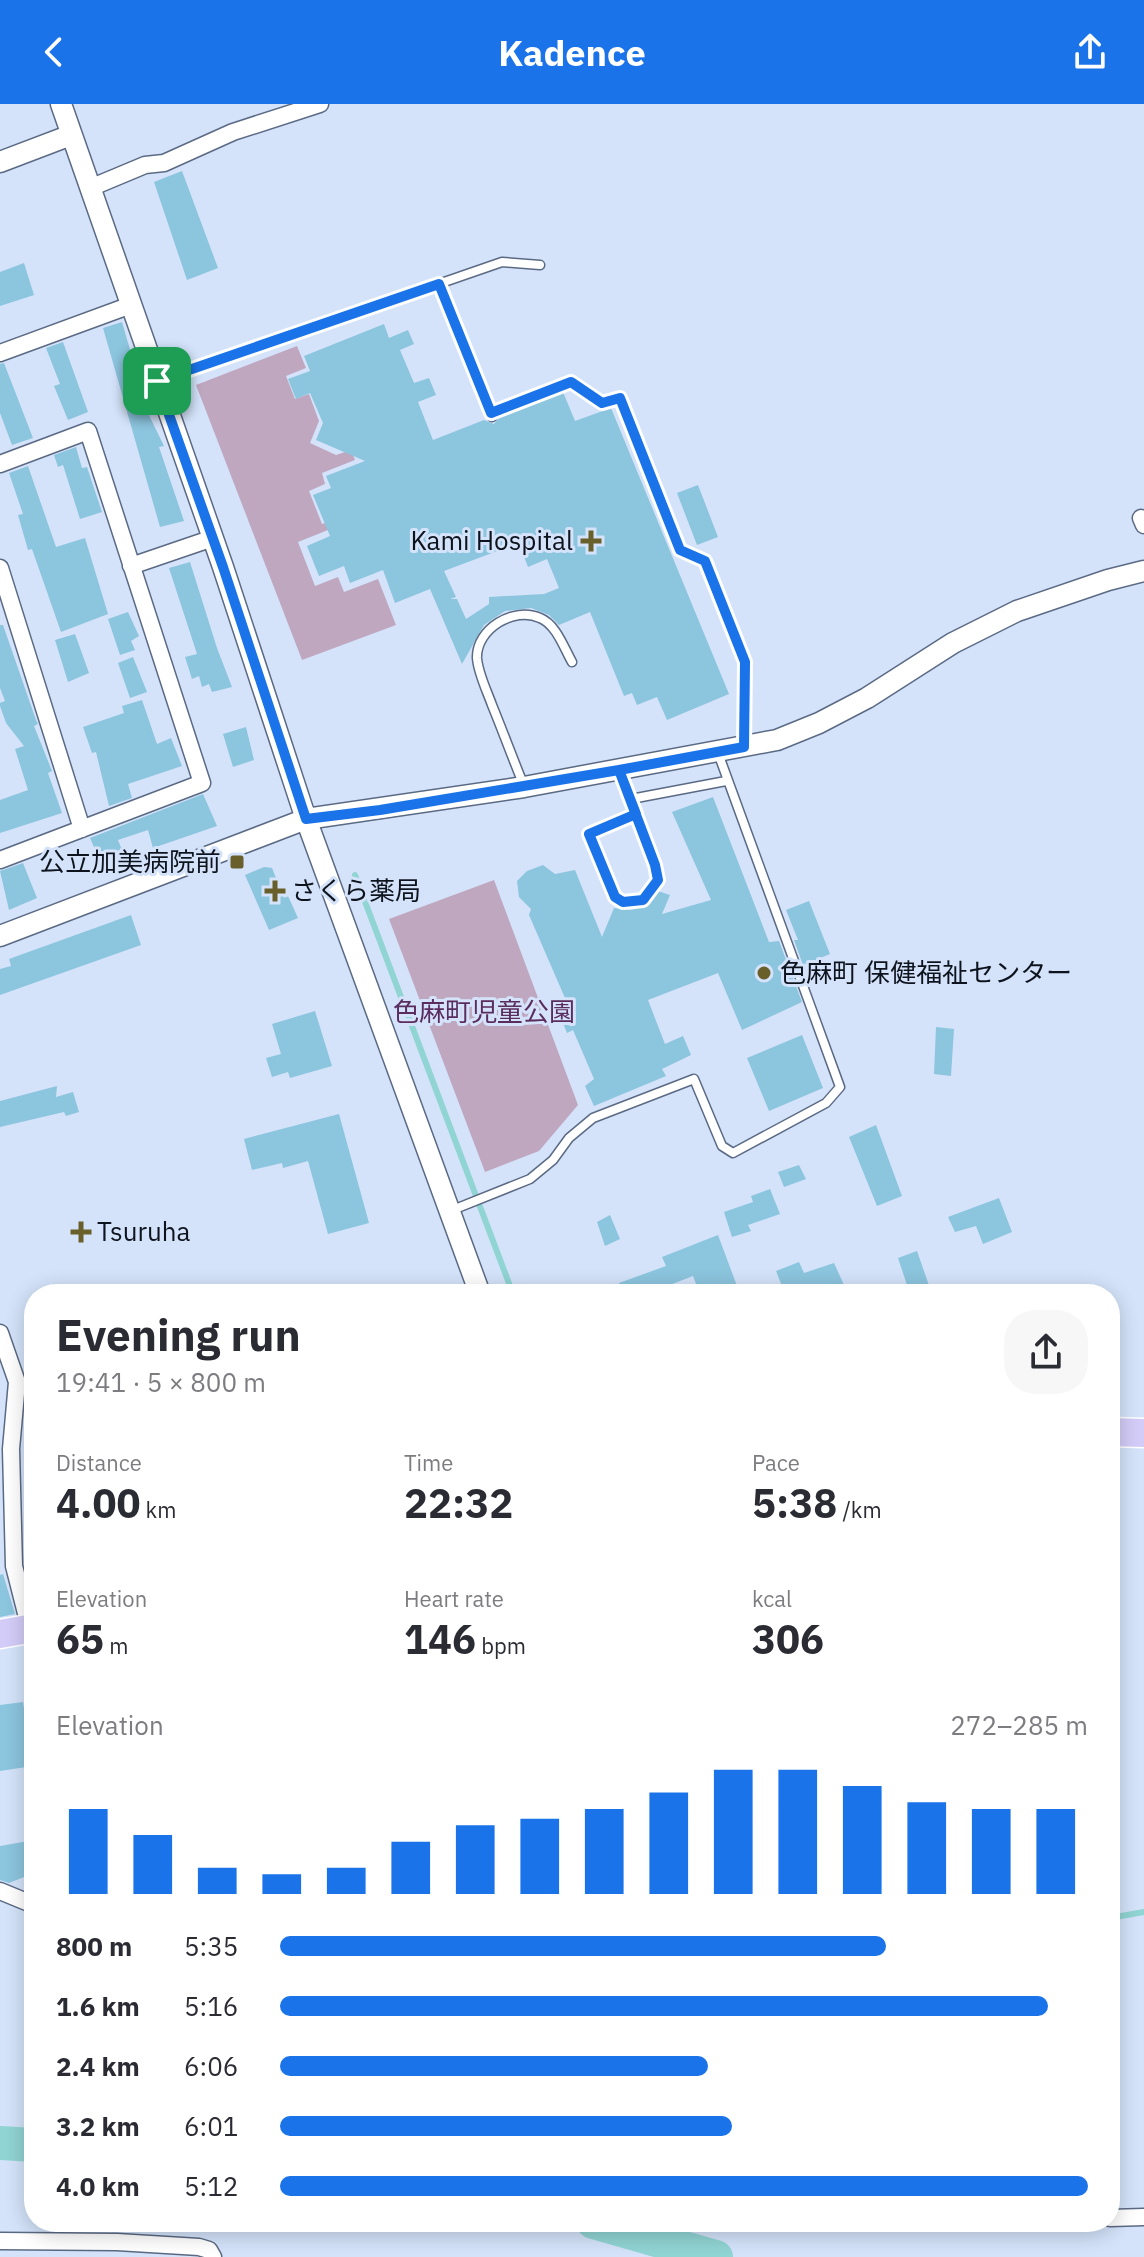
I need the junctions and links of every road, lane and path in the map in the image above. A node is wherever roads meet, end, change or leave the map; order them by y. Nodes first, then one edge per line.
1 (61, 104) edge
2 (320, 104) edge
3 (71, 135) junction
4 (0, 162) edge
5 (90, 188) junction
6 (540, 265) dead end
7 (439, 284) junction
8 (131, 305) junction
9 (0, 353) edge
10 (157, 381) junction
11 (0, 464) edge
12 (213, 538) junction
13 (131, 566) junction
14 (0, 568) edge
15 (1144, 571) edge
16 (572, 662) dead end
17 (744, 747) junction
18 (718, 752) junction
19 (619, 770) junction
20 (726, 781) junction
21 (524, 787) junction
22 (631, 799) junction
23 (636, 814) junction
24 (306, 819) junction
25 (82, 829) junction
26 (0, 860) edge
27 (0, 936) edge
28 (458, 1208) junction
29 (477, 1284) edge
30 (0, 1333) edge
31 (1120, 1432) edge
32 (1144, 1433) edge
33 (24, 1600) edge
34 (24, 1630) edge
35 (0, 1634) edge
36 (0, 1891) edge
37 (24, 1901) edge
38 (1144, 2217) edge
39 (1120, 2218) edge
40 (0, 2241) edge
41 (213, 2257) edge

1 - 3 street
2 - 5 street
3 - 4 street
3 - 5 street
5 - 8 street
6 - 7 lane
7 - 10 lane
7 - 17 lane
8 - 9 street
8 - 10 street
10 - 12 street
11 - 13 street
12 - 13 street
12 - 24 street
13 - 25 street
14 - 25 street
15 - 17 street
16 - 21 lane
17 - 18 street
18 - 19 street
18 - 20 lane
19 - 21 street
19 - 22 lane
20 - 22 lane
20 - 28 lane
21 - 24 street
22 - 23 lane
23 - 23 lane
24 - 27 street
24 - 28 street
25 - 26 street
28 - 29 street
30 - 33 street
31 - 32 highway
34 - 35 highway
36 - 37 street
38 - 39 street
40 - 41 street

